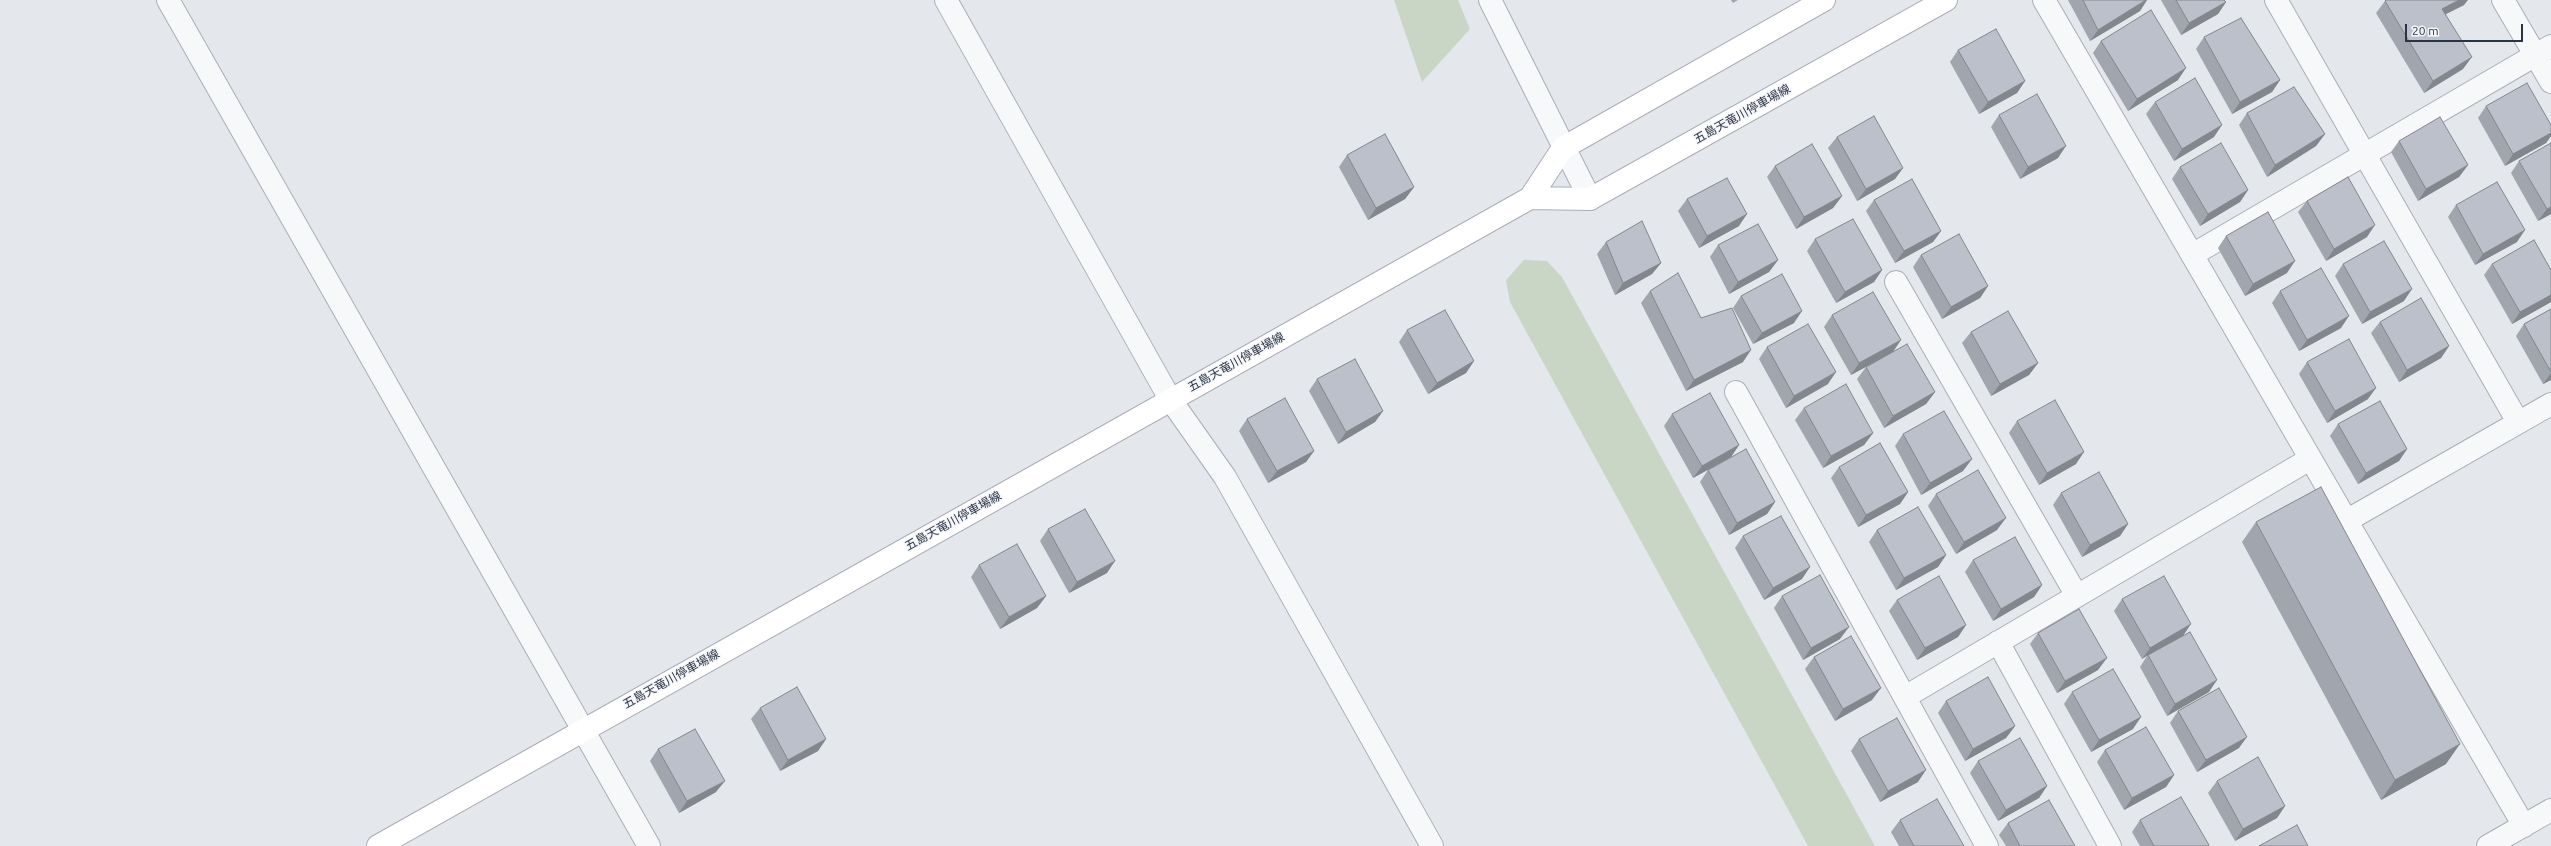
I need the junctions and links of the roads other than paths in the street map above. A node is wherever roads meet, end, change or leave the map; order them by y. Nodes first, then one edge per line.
1 (168, 0) edge
2 (946, 0) edge
3 (1490, 0) edge
4 (1824, 0) edge
5 (1946, 0) edge
6 (2044, 0) edge
7 (2276, 0) edge
8 (2503, 0) edge
9 (2543, 51) edge
10 (2551, 82) edge
11 (1563, 148) junction
12 (2365, 155) junction
13 (1530, 198) junction
14 (1590, 200) junction
15 (2192, 255) junction
16 (1896, 282) dead end
17 (1736, 392) dead end
18 (1170, 399) junction
19 (2551, 404) edge
20 (2518, 422) junction
21 (2310, 459) junction
22 (2346, 522) junction
23 (2077, 596) junction
24 (1998, 642) junction
25 (1905, 697) junction
26 (583, 729) junction
27 (2551, 810) edge
28 (2524, 826) junction
29 (378, 846) edge
30 (649, 846) edge
31 (1432, 846) edge
32 (1987, 846) edge
33 (2110, 846) edge
34 (2488, 846) edge

1 - 26 street
2 - 18 street
3 - 11 street
4 - 11 main road, 五島天竜川停車場線
5 - 14 main road, 五島天竜川停車場線
6 - 15 street
7 - 12 street
8 - 9 street
9 - 10 street
9 - 12 street
11 - 13 main road, 五島天竜川停車場線
11 - 14 street
12 - 15 street
12 - 20 street
13 - 14 main road
13 - 18 main road, 五島天竜川停車場線
15 - 21 street
16 - 23 street
17 - 25 street
18 - 26 main road, 五島天竜川停車場線
18 - 31 street
19 - 20 street
20 - 22 street
21 - 22 street
21 - 23 street
22 - 28 street
23 - 24 street
24 - 25 street
24 - 33 street
25 - 32 street
26 - 29 main road, 五島天竜川停車場線
26 - 30 street
27 - 28 street
28 - 34 street

